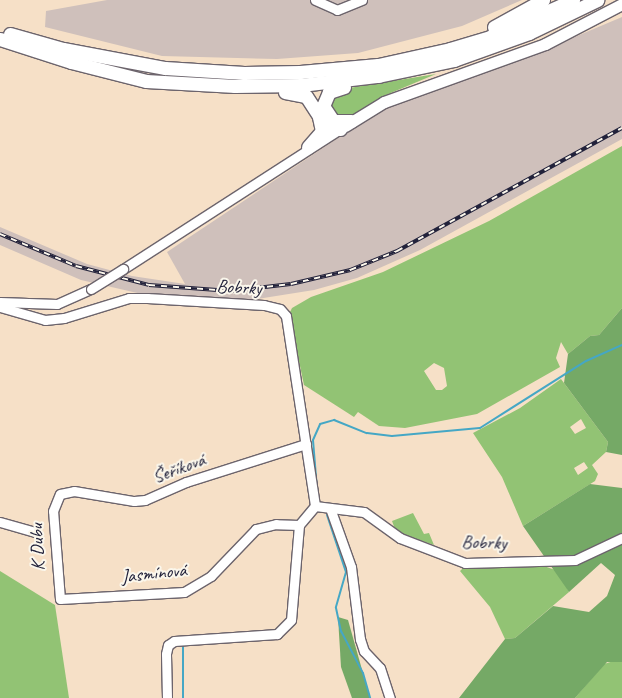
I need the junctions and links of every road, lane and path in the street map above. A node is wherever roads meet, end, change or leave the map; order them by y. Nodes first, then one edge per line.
1 (315, 0) edge
2 (362, 0) edge
3 (573, 0) edge
4 (597, 0) edge
5 (540, 1) edge
6 (622, 4) edge
7 (0, 30) edge
8 (0, 39) edge
9 (378, 65) junction
10 (412, 70) junction
11 (180, 84) junction
12 (318, 114) junction
13 (336, 127) junction
14 (308, 147) junction
15 (0, 302) edge
16 (0, 307) edge
17 (306, 444) junction
18 (60, 494) joint
19 (315, 506) junction
20 (330, 508) junction
21 (0, 522) edge
22 (299, 525) junction
23 (36, 532) dead end
24 (622, 538) edge
25 (60, 599) joint
26 (167, 698) edge
27 (390, 698) edge

1 - 2 street
3 - 9 highway
4 - 10 highway
5 - 9 highway
6 - 13 main road
7 - 9 highway
8 - 11 highway
10 - 11 highway
10 - 13 highway
11 - 12 highway
12 - 13 highway
12 - 14 highway
13 - 14 street
14 - 15 street, bridge
16 - 17 street, Bobrky
17 - 18 street, Šeříková
17 - 19 street, Bobrky
18 - 25 street, K Dubu
19 - 20 street, Bobrky
19 - 22 street
20 - 24 street, Bobrky
20 - 27 street
21 - 23 street
22 - 25 street, Jasmínová
22 - 26 street

